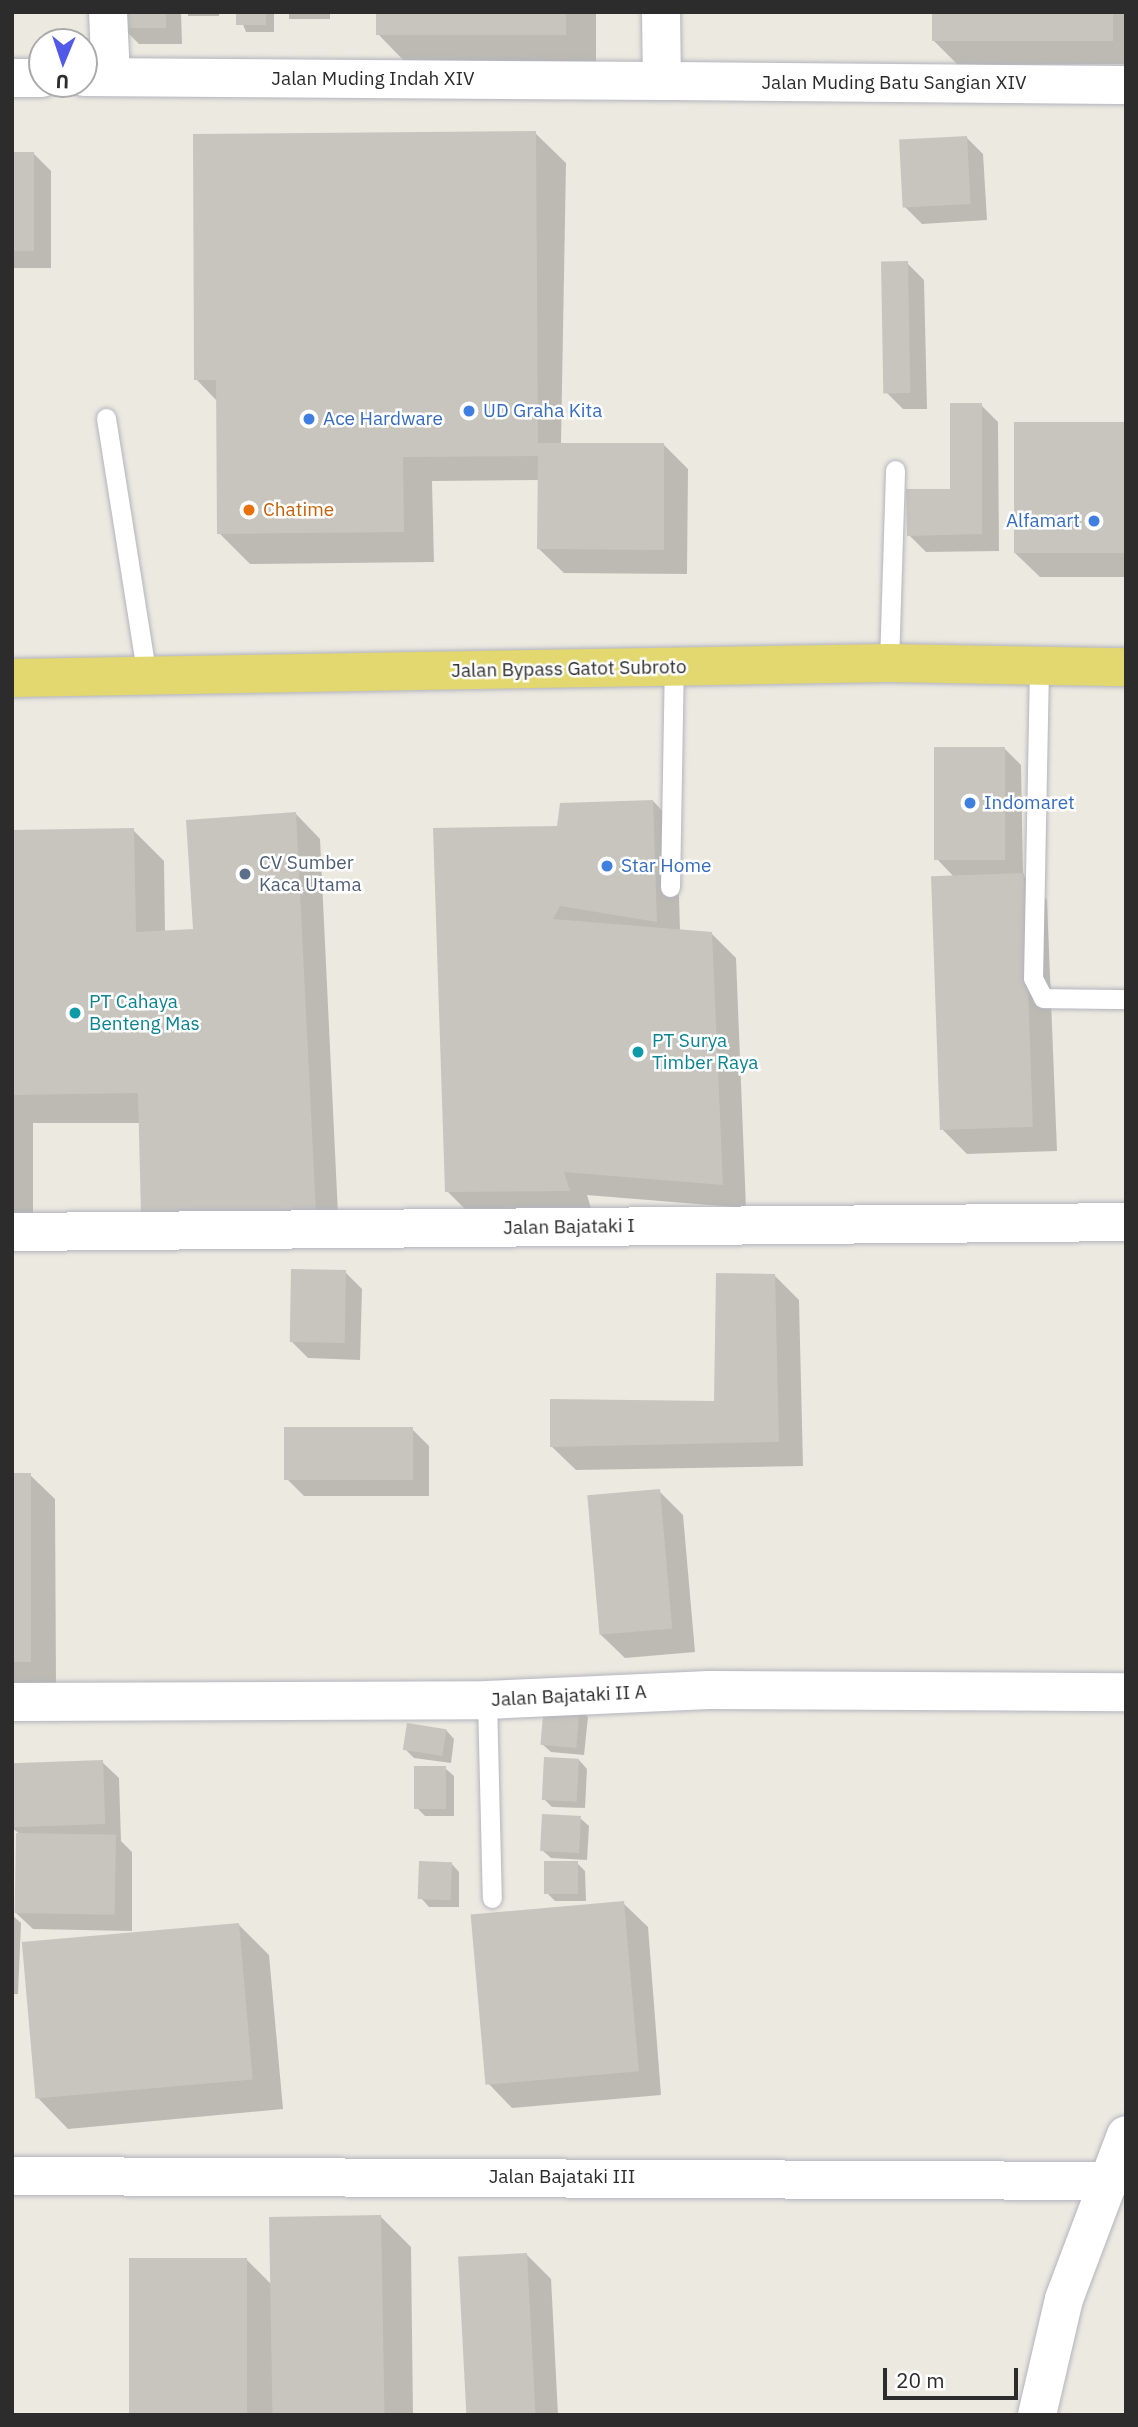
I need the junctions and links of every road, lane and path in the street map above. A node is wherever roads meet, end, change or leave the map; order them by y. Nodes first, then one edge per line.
1 (108, 12) edge
2 (661, 12) edge
3 (98, 71) edge
4 (98, 77) edge
5 (662, 81) junction
6 (1126, 85) edge
7 (106, 418) dead end
8 (895, 470) dead end
9 (888, 663) junction
10 (674, 666) junction
11 (1039, 667) junction
12 (1126, 667) edge
13 (12, 678) edge
14 (148, 678) junction
15 (670, 887) dead end
16 (1126, 999) edge
17 (1126, 1222) edge
18 (12, 1232) edge
19 (1126, 1692) edge
20 (487, 1700) junction
21 (12, 1702) edge
22 (492, 1898) dead end
23 (1126, 2135) edge
24 (12, 2176) edge
25 (1111, 2182) junction
26 (1037, 2415) edge

1 - 3 street
2 - 5 street
4 - 5 street, Jalan Muding Indah XIV
5 - 6 street, Jalan Muding Batu Sangian XIV
7 - 14 lane
8 - 9 lane
9 - 10 main road, Jalan Bypass Gatot Subroto
9 - 11 main road, Jalan Bypass Gatot Subroto
10 - 14 main road, Jalan Bypass Gatot Subroto
10 - 15 lane
11 - 12 main road, Jalan Bypass Gatot Subroto
11 - 16 lane
13 - 14 main road, Jalan Bypass Gatot Subroto
17 - 18 street, Jalan Bajataki I
19 - 20 street, Jalan Bajataki II A
20 - 21 street, Jalan Bajataki II A
20 - 22 lane
23 - 25 street
24 - 25 street, Jalan Bajataki III
25 - 26 street

